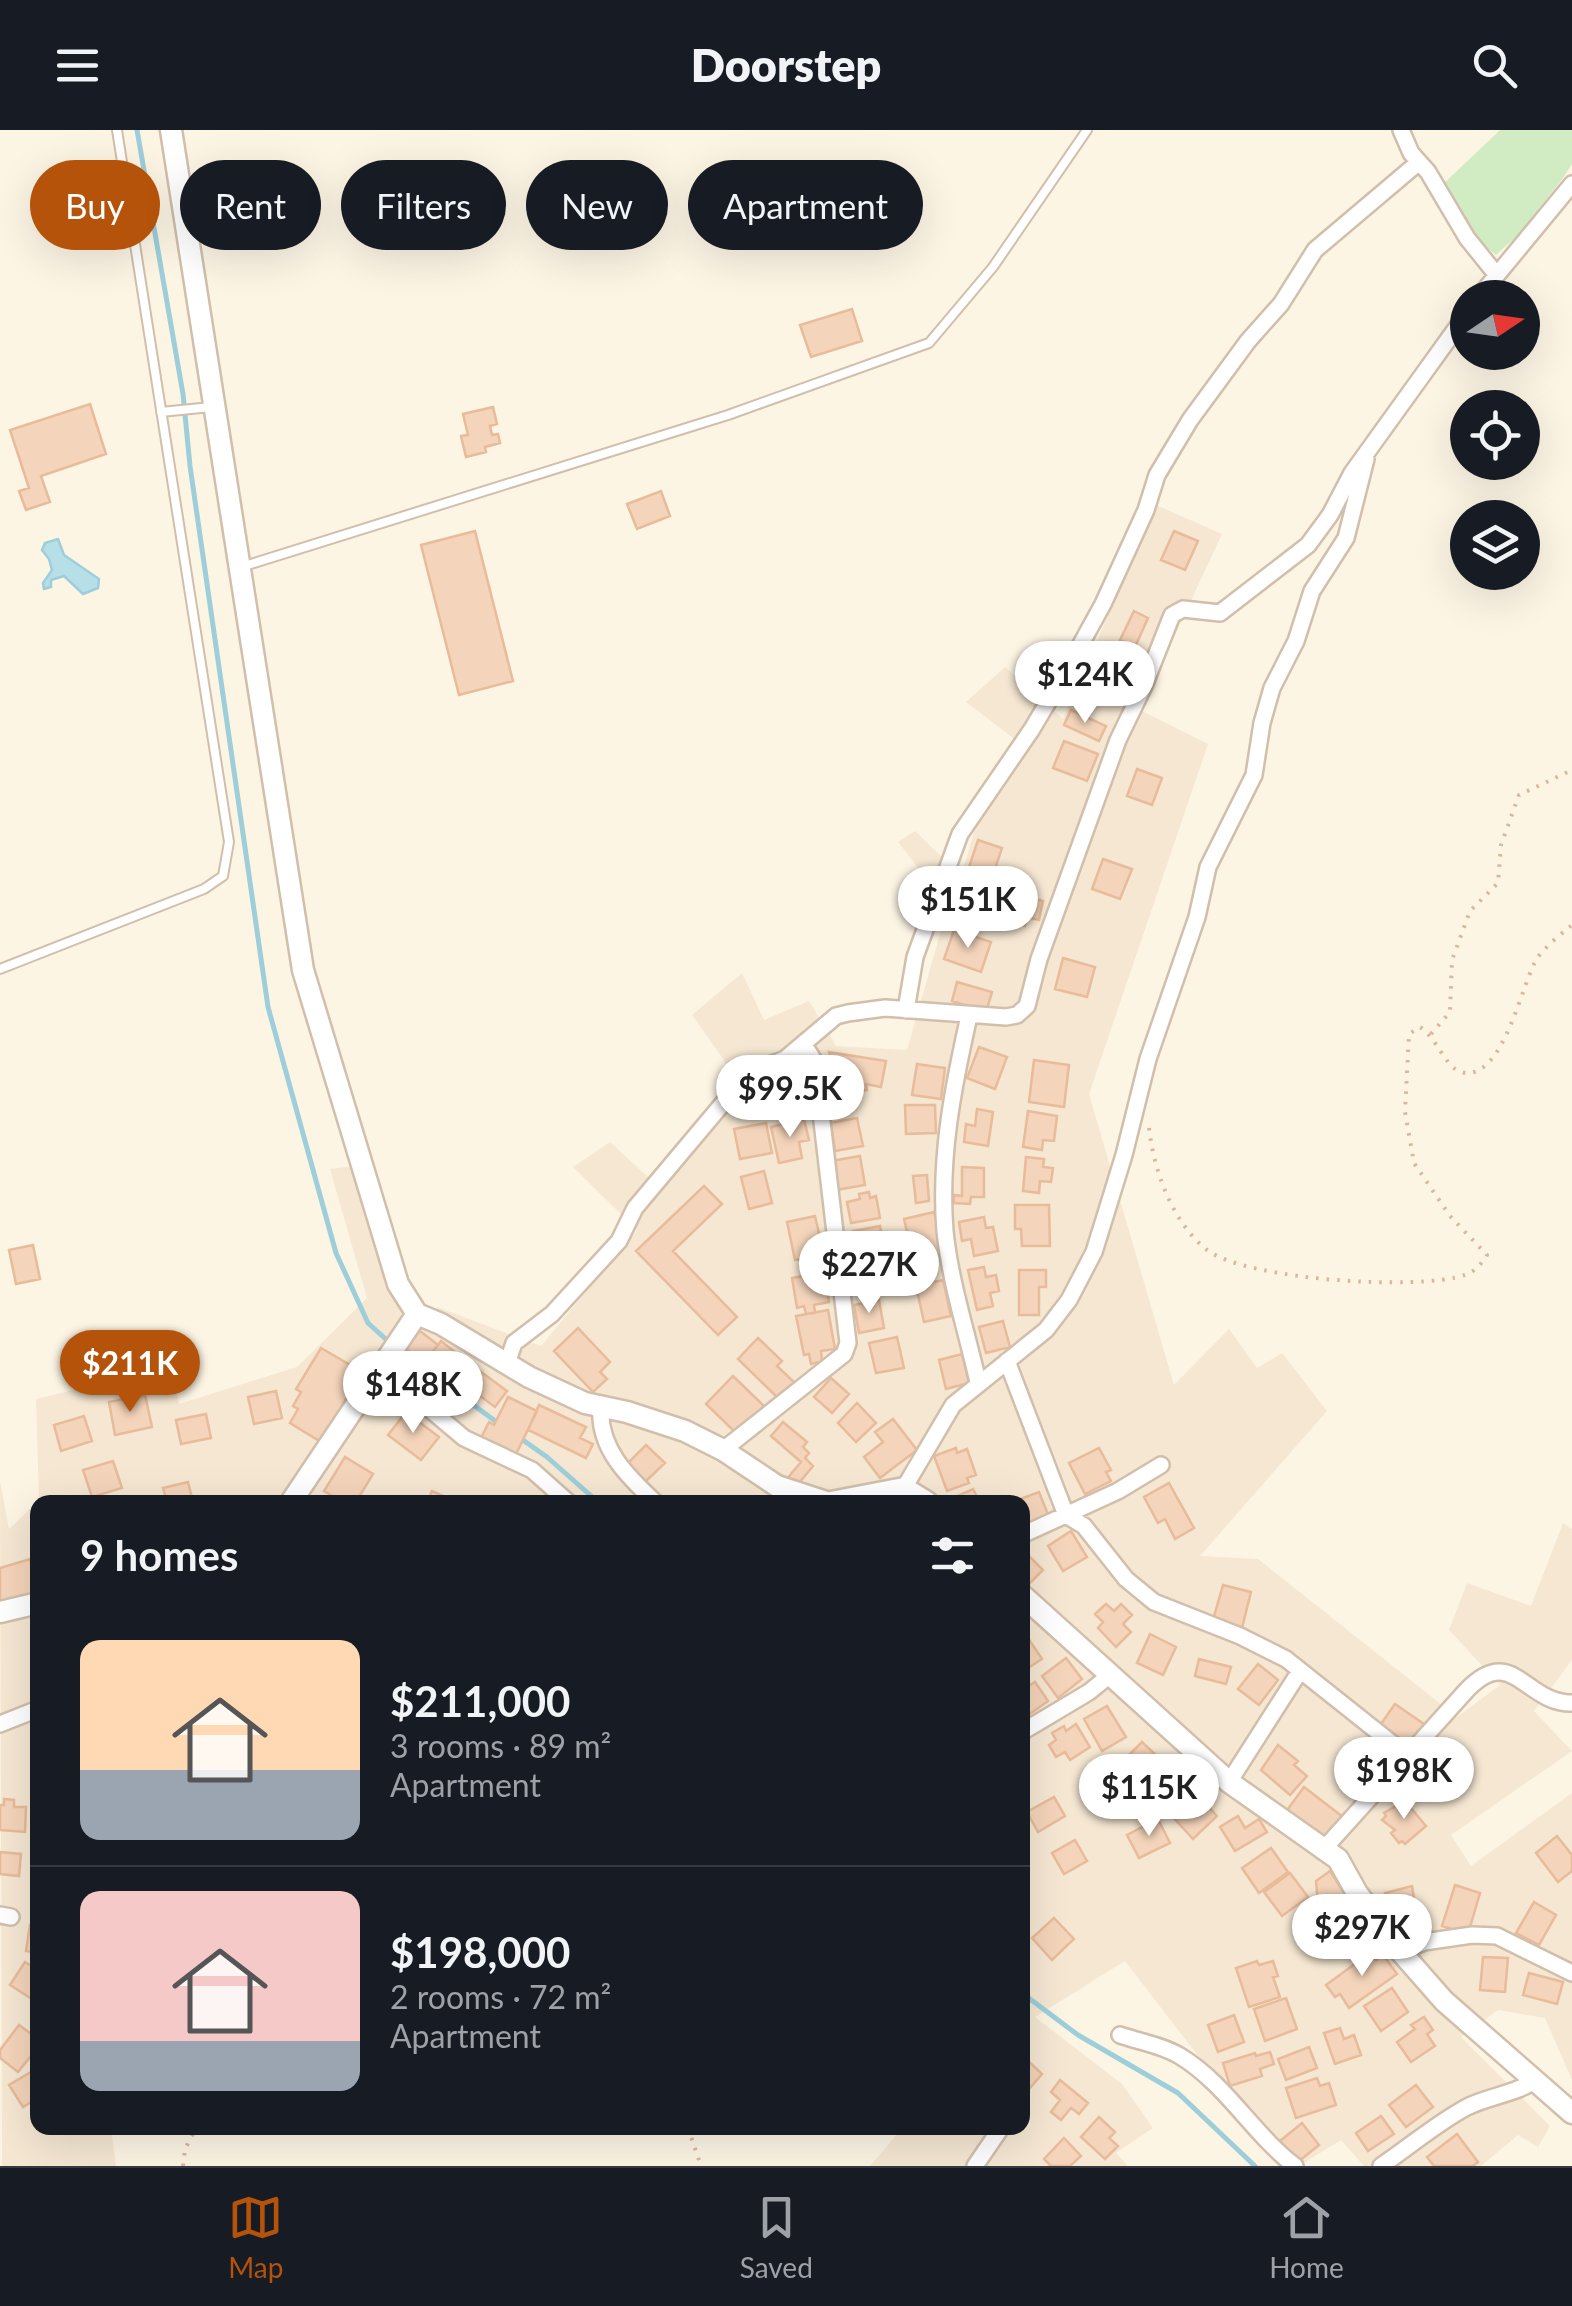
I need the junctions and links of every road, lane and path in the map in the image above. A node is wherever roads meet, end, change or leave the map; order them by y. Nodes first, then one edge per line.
1 (117, 130) edge
2 (171, 130) edge
3 (1087, 130) edge
4 (1402, 130) edge
5 (1419, 162) junction
6 (1572, 184) edge
7 (1496, 274) junction
8 (1492, 280) edge
9 (1450, 335) edge
10 (206, 408) junction
11 (162, 412) junction
12 (1367, 455) junction
13 (241, 567) junction
14 (1572, 770) edge
15 (1572, 925) edge
16 (0, 969) edge
17 (906, 1010) junction
18 (969, 1016) junction
19 (1431, 1034) junction
20 (804, 1045) junction
21 (1148, 1120) dead end
22 (417, 1314) junction
23 (1007, 1361) junction
24 (384, 1363) junction
25 (507, 1364) junction
26 (978, 1382) junction
27 (600, 1408) junction
28 (723, 1450) junction
29 (1162, 1466) dead end
30 (904, 1488) junction
31 (296, 1495) edge
32 (560, 1495) edge
33 (648, 1495) edge
34 (806, 1495) edge
35 (866, 1495) edge
36 (915, 1495) edge
37 (1066, 1515) junction
38 (1030, 1531) edge
39 (1030, 1602) edge
40 (30, 1605) edge
41 (0, 1612) edge
42 (1300, 1670) junction
43 (1110, 1675) junction
44 (1572, 1703) edge
45 (30, 1712) edge
46 (0, 1724) edge
47 (1030, 1727) edge
48 (1408, 1756) junction
49 (1229, 1782) junction
50 (1322, 1850) junction
51 (1401, 1952) junction
52 (1572, 1972) edge
53 (1120, 2035) dead end
54 (1534, 2081) junction
55 (1572, 2113) edge
56 (192, 2135) edge
57 (690, 2135) edge
58 (996, 2135) edge
59 (183, 2166) edge
60 (701, 2166) edge
61 (975, 2166) edge
62 (1294, 2166) edge
63 (1381, 2166) edge

1 - 11 lane
2 - 10 street
3 - 13 lane
4 - 5 street
5 - 7 street
5 - 17 street
6 - 7 street
7 - 8 street
9 - 12 street
10 - 11 lane
10 - 13 street
11 - 16 lane
12 - 18 street
12 - 23 street
13 - 22 street
14 - 19 path
15 - 19 path
17 - 18 street
17 - 20 street
18 - 26 street
19 - 21 path
20 - 25 street
20 - 28 street
22 - 24 street
22 - 25 street
23 - 26 street
23 - 37 street
24 - 31 street
24 - 32 street
25 - 27 street
26 - 30 street
27 - 28 street
27 - 33 street
28 - 34 street
29 - 37 street
30 - 35 street
30 - 36 street
37 - 38 street
37 - 42 street
39 - 43 street
40 - 41 street
42 - 48 street
42 - 49 street
43 - 47 street
43 - 49 street
44 - 48 street
45 - 46 street
48 - 50 street
49 - 50 street
50 - 51 street
51 - 52 street
51 - 54 street
53 - 62 street
54 - 55 street
54 - 63 street
56 - 59 path
57 - 60 path
58 - 61 street

